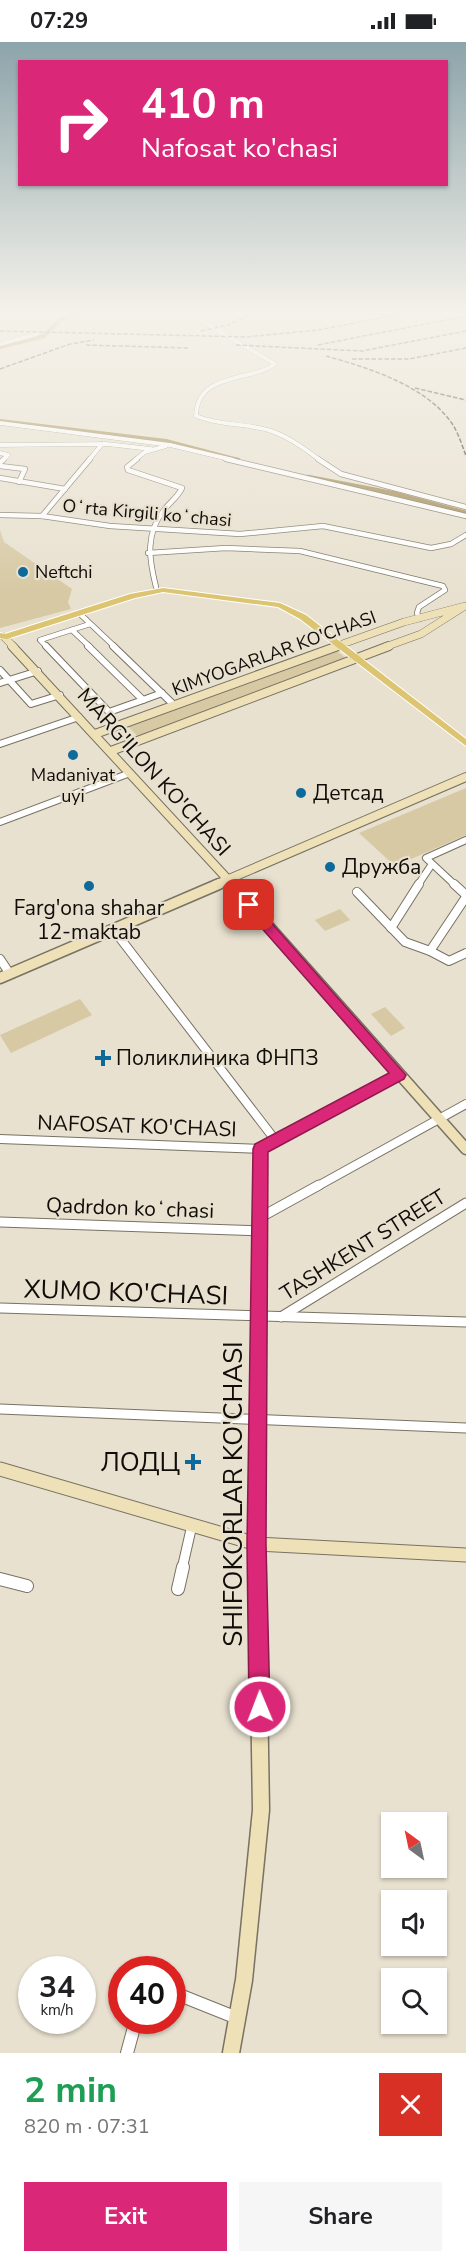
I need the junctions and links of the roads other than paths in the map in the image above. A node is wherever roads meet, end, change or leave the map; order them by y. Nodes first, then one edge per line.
1 (197, 405) edge
2 (0, 423) edge
3 (102, 444) junction
4 (0, 445) edge
5 (170, 445) junction
6 (152, 449) junction
7 (0, 453) edge
8 (0, 465) edge
9 (0, 478) edge
10 (19, 482) junction
11 (65, 489) junction
12 (466, 507) edge
13 (0, 515) edge
14 (42, 516) junction
15 (466, 516) edge
16 (466, 524) edge
17 (152, 530) junction
18 (466, 535) edge
19 (148, 553) junction
20 (156, 587) junction
21 (466, 606) edge
22 (79, 613) junction
23 (420, 619) junction
24 (409, 621) junction
25 (90, 624) junction
26 (72, 630) junction
27 (427, 630) junction
28 (1, 635) edge
29 (344, 644) junction
30 (361, 658) junction
31 (0, 670) edge
32 (38, 671) junction
33 (10, 680) junction
34 (0, 683) edge
35 (162, 693) junction
36 (60, 694) junction
37 (142, 700) junction
38 (174, 705) junction
39 (79, 717) junction
40 (95, 734) junction
41 (466, 734) edge
42 (466, 742) edge
43 (0, 744) edge
44 (111, 751) junction
45 (130, 773) junction
46 (466, 777) edge
47 (0, 822) edge
48 (466, 840) edge
49 (432, 864) junction
50 (228, 880) junction
51 (357, 892) dead end
52 (466, 896) edge
53 (391, 928) junction
54 (113, 929) junction
55 (430, 951) junction
56 (466, 953) edge
57 (0, 959) edge
58 (10, 974) junction
59 (0, 978) edge
60 (399, 1075) junction
61 (466, 1104) edge
62 (439, 1119) junction
63 (0, 1139) edge
64 (276, 1141) junction
65 (261, 1149) junction
66 (466, 1149) edge
67 (466, 1203) edge
68 (261, 1217) junction
69 (0, 1222) edge
70 (260, 1231) junction
71 (0, 1308) edge
72 (259, 1318) junction
73 (280, 1318) junction
74 (466, 1322) edge
75 (0, 1409) edge
76 (258, 1418) junction
77 (466, 1428) edge
78 (0, 1469) edge
79 (192, 1525) junction
80 (257, 1544) junction
81 (466, 1554) edge
82 (0, 1579) edge
83 (27, 1586) dead end
84 (178, 1589) dead end
85 (186, 1998) edge
86 (237, 2018) junction
87 (133, 2034) edge
88 (128, 2053) edge
89 (231, 2053) edge

1 - 12 street
2 - 5 street
3 - 4 street
3 - 6 street
3 - 11 street
5 - 6 street
5 - 15 street
6 - 17 street
7 - 8 street
8 - 10 street
9 - 10 street
10 - 11 street
11 - 14 street
13 - 14 street, Oʻrta Kirgili koʻchasi
14 - 17 street, Oʻrta Kirgili koʻchasi
15 - 16 street
17 - 18 street, Oʻrta Kirgili koʻchasi
17 - 19 street
19 - 20 street
19 - 23 street
20 - 28 main road
20 - 29 main road
21 - 23 street, KIMYOGARLAR KO'CHASI
21 - 27 street, KIMYOGARLAR KO'CHASI
22 - 25 street
22 - 28 main road
22 - 29 main road
23 - 24 street, KIMYOGARLAR KO'CHASI
24 - 27 street
24 - 29 street, KIMYOGARLAR KO'CHASI
25 - 26 street
25 - 35 street
26 - 37 street
26 - 37 street
27 - 30 street, KIMYOGARLAR KO'CHASI
28 - 32 street, MARG'ILON KO'CHASI
29 - 30 main road
29 - 38 street, KIMYOGARLAR KO'CHASI
30 - 41 main road
30 - 42 main road
30 - 44 street, KIMYOGARLAR KO'CHASI
31 - 33 street
32 - 33 street
32 - 36 street, MARG'ILON KO'CHASI
33 - 34 street
33 - 36 street
35 - 37 street
35 - 38 street
36 - 39 street, MARG'ILON KO'CHASI
38 - 40 street, KIMYOGARLAR KO'CHASI
39 - 40 street, MARG'ILON KO'CHASI
39 - 43 street
40 - 44 street, MARG'ILON KO'CHASI
44 - 45 street, MARG'ILON KO'CHASI
45 - 47 street
45 - 50 street, MARG'ILON KO'CHASI
46 - 50 street
48 - 49 street
49 - 52 street
49 - 53 street
50 - 54 street
50 - 60 street, MARG'ILON KO'CHASI
51 - 53 street
52 - 55 street
53 - 55 street
54 - 58 street
54 - 64 street
55 - 56 street
57 - 58 street
58 - 59 street
60 - 62 street, MARG'ILON KO'CHASI
60 - 64 street, NAFOSAT KO'CHASI
61 - 62 street
62 - 66 street, MARG'ILON KO'CHASI
62 - 68 street
63 - 65 street, NAFOSAT KO'CHASI
64 - 65 street, NAFOSAT KO'CHASI
65 - 68 street, SHIFOKORLAR KO'CHASI
67 - 73 street, TASHKENT STREET
68 - 70 street, SHIFOKORLAR KO'CHASI
69 - 70 street, Qadrdon koʻchasi
70 - 72 street, SHIFOKORLAR KO'CHASI
71 - 72 street, XUMO KO'CHASI
72 - 73 street, XUMO KO'CHASI
72 - 76 street, SHIFOKORLAR KO'CHASI
73 - 74 street, XUMO KO'CHASI
75 - 76 street
76 - 77 street
76 - 80 street, SHIFOKORLAR KO'CHASI
78 - 79 street
79 - 80 street
79 - 84 street
80 - 81 street
80 - 86 street, SHIFOKORLAR KO'CHASI
82 - 83 street
85 - 86 street
86 - 89 street, SHIFOKORLAR KO'CHASI
87 - 88 street

